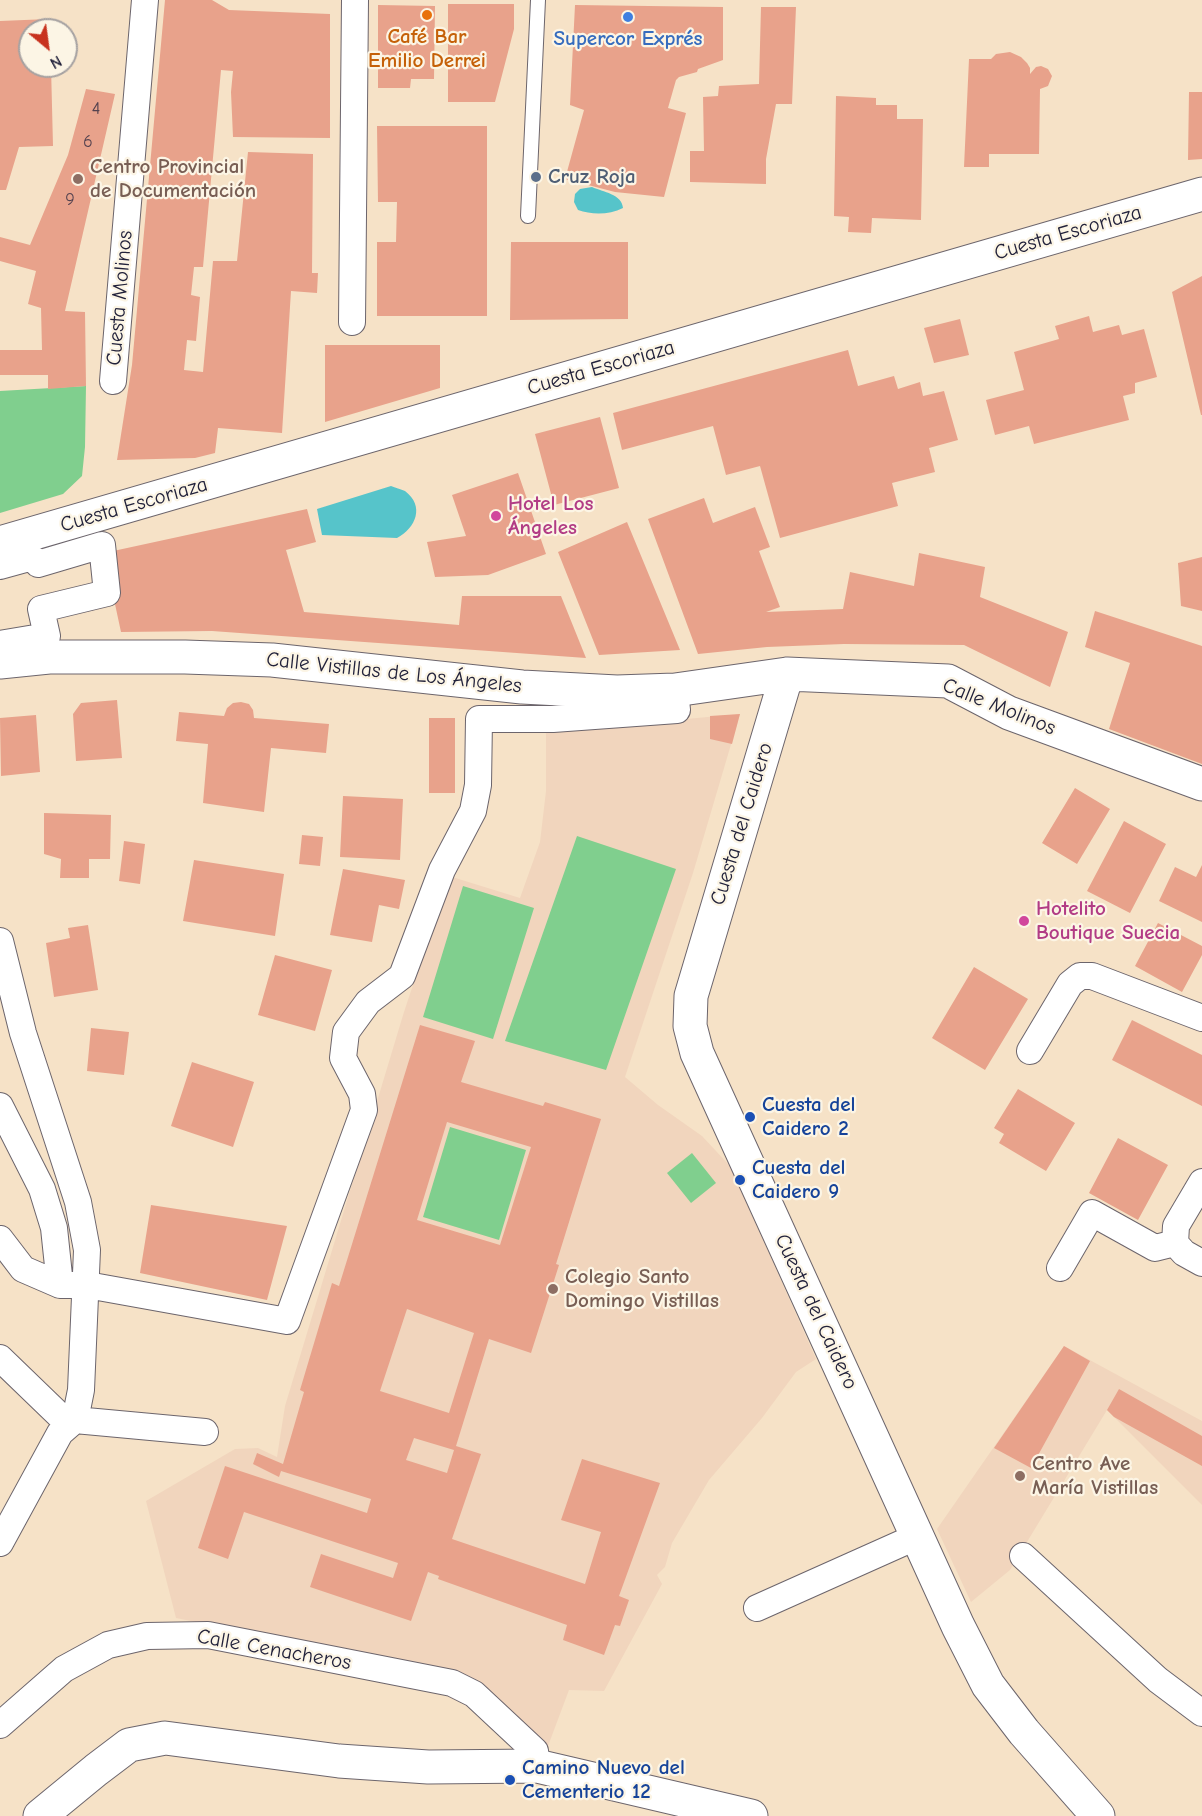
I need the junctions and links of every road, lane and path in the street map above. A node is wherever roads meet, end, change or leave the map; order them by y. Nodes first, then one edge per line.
1 (145, 0) edge
2 (355, 0) edge
3 (538, 0) edge
4 (1202, 194) edge
5 (528, 216) dead end
6 (352, 322) dead end
7 (113, 381) dead end
8 (0, 543) edge
9 (0, 566) edge
10 (0, 644) edge
11 (0, 662) edge
12 (787, 674) junction
13 (675, 690) junction
14 (1202, 784) edge
15 (0, 941) edge
16 (1202, 1018) edge
17 (1030, 1051) dead end
18 (0, 1106) edge
19 (1202, 1182) edge
20 (0, 1239) edge
21 (1175, 1243) junction
22 (1202, 1263) edge
23 (1060, 1268) dead end
24 (60, 1285) junction
25 (87, 1285) junction
26 (0, 1358) edge
27 (75, 1420) junction
28 (206, 1432) dead end
29 (3, 1532) edge
30 (918, 1536) junction
31 (1023, 1556) dead end
32 (757, 1608) dead end
33 (1202, 1713) edge
34 (0, 1725) edge
35 (537, 1766) junction
36 (40, 1816) edge
37 (751, 1816) edge
38 (1098, 1816) edge

1 - 7 street, Cuesta Molinos
2 - 6 street
3 - 5 lane
4 - 8 main road, Cuesta Escoriaza
9 - 10 street
11 - 13 main road, Calle Vistillas de Los Ángeles
12 - 13 main road, Calle Vistillas de Los Ángeles
12 - 14 main road, Calle Molinos
12 - 30 main road, Cuesta del Caidero
13 - 25 street
15 - 25 street
16 - 17 street
18 - 24 street
19 - 21 street
20 - 24 street
21 - 22 street
21 - 23 street
24 - 25 street
25 - 27 street
26 - 27 street
27 - 28 street
27 - 29 street
30 - 32 street
30 - 38 main road, Cuesta del Caidero
31 - 33 street
34 - 35 street, Calle Cenacheros
35 - 36 main road
35 - 37 main road

